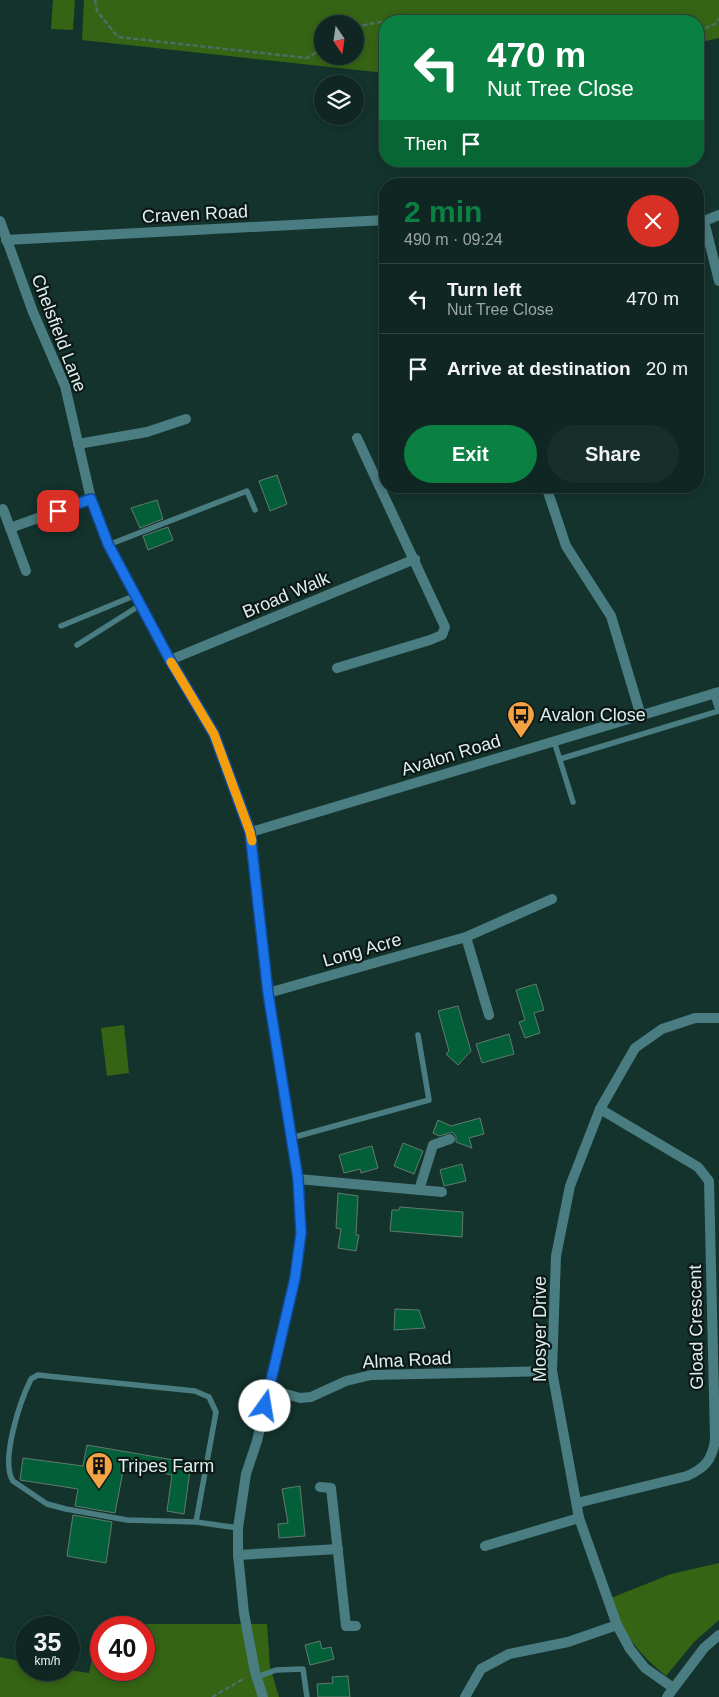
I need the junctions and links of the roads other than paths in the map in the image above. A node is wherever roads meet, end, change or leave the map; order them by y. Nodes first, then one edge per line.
1 (719, 215) edge
2 (704, 218) edge
3 (379, 220) edge
4 (0, 221) edge
5 (704, 228) edge
6 (6, 240) junction
7 (719, 281) edge
8 (186, 419) dead end
9 (357, 438) dead end
10 (78, 444) junction
11 (379, 484) edge
12 (383, 493) edge
13 (548, 493) edge
14 (91, 499) junction
15 (3, 509) dead end
16 (255, 510) dead end
17 (10, 528) junction
18 (108, 544) junction
19 (415, 559) junction
20 (26, 571) dead end
21 (139, 600) junction
22 (61, 626) dead end
23 (77, 646) dead end
24 (170, 660) junction
25 (337, 668) dead end
26 (717, 693) edge
27 (719, 706) edge
28 (719, 711) edge
29 (641, 716) junction
30 (554, 741) junction
31 (560, 759) junction
32 (574, 802) dead end
33 (250, 832) junction
34 (552, 898) dead end
35 (466, 937) junction
36 (268, 993) junction
37 (488, 1015) dead end
38 (719, 1018) edge
39 (418, 1035) dead end
40 (600, 1109) junction
41 (291, 1138) junction
42 (450, 1139) dead end
43 (298, 1179) junction
44 (419, 1190) junction
45 (442, 1192) dead end
46 (552, 1371) junction
47 (268, 1389) junction
48 (320, 1488) dead end
49 (577, 1503) junction
50 (579, 1518) junction
51 (196, 1522) junction
52 (238, 1528) junction
53 (485, 1546) dead end
54 (338, 1549) junction
55 (238, 1555) junction
56 (617, 1625) junction
57 (356, 1626) dead end
58 (719, 1635) edge
59 (256, 1675) junction
60 (672, 1687) junction
61 (263, 1697) edge
62 (307, 1697) edge
63 (465, 1697) edge
64 (667, 1697) edge

1 - 2 street
3 - 6 street, Craven Road
4 - 6 street, Chelsfield Lane
5 - 7 street
6 - 10 street, Chelsfield Lane
8 - 10 street
9 - 11 street
10 - 14 street, Chelsfield Lane
12 - 19 street
13 - 29 street
14 - 17 street
14 - 18 street, Chelsfield Lane
15 - 17 street
16 - 18 lane
17 - 20 street
18 - 21 street, Chelsfield Lane
19 - 24 street, Broad Walk
19 - 25 street
21 - 22 lane
21 - 23 lane
21 - 24 street, Chelsfield Lane
24 - 33 street, Chelsfield Lane
26 - 27 street
26 - 29 street, Avalon Road
28 - 31 lane
29 - 30 street, Avalon Road
30 - 31 lane
30 - 33 street, Avalon Road
31 - 32 lane
33 - 36 street, Chelsfield Lane
34 - 35 street, Long Acre
35 - 36 street, Long Acre
35 - 37 street
36 - 41 street, Chelsfield Lane
38 - 40 street, Mosyer Drive
39 - 41 lane
40 - 46 street, Mosyer Drive
40 - 49 street, Gload Crescent
41 - 43 street, Chelsfield Lane
42 - 44 street
43 - 44 street
43 - 47 street, Chelsfield Lane
44 - 45 street
46 - 47 street, Alma Road
46 - 49 street, Mosyer Drive
47 - 52 street, Chelsfield Lane
48 - 54 street
49 - 50 street, Mosyer Drive
50 - 53 street
50 - 56 street, Mosyer Drive
51 - 51 lane
51 - 52 lane
52 - 55 street, Chelsfield Lane
54 - 55 street
54 - 57 street
55 - 59 street, Chelsfield Lane
56 - 60 street, Mosyer Drive
56 - 63 street
58 - 60 street
59 - 61 street, Chelsfield Lane
59 - 62 lane
60 - 64 street

